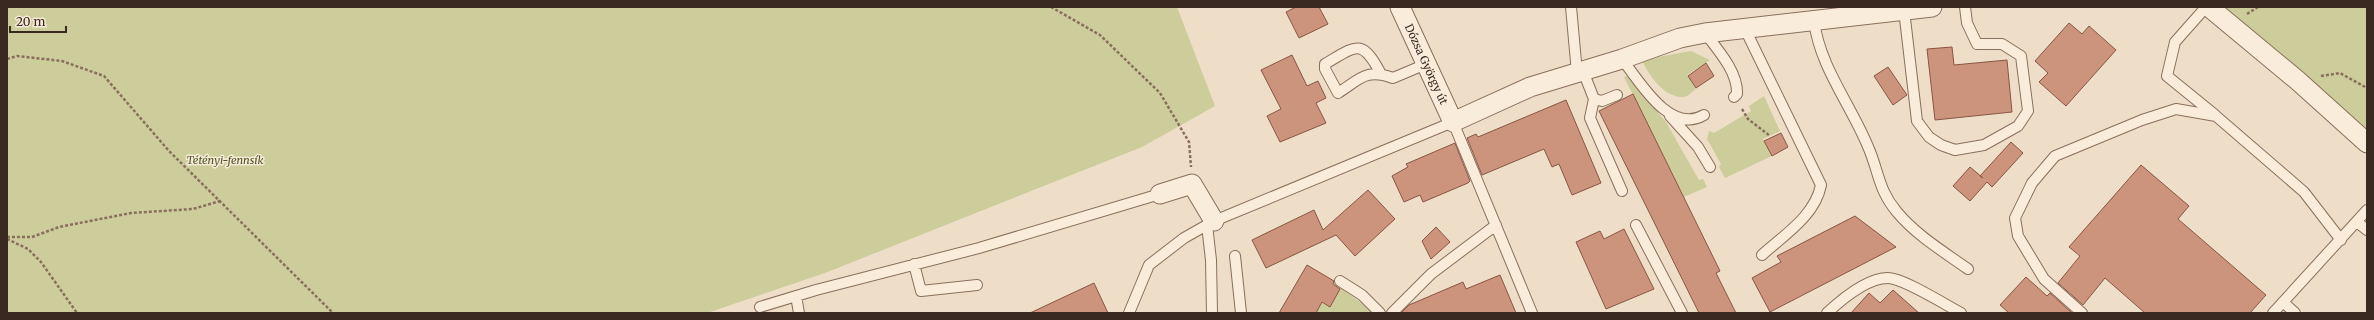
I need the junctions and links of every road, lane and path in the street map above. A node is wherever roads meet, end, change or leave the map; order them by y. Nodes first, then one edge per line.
1 (1051, 7) edge
2 (1400, 7) edge
3 (1570, 7) edge
4 (1932, 7) edge
5 (1966, 7) edge
6 (2207, 7) edge
7 (1904, 10) junction
8 (1814, 21) junction
9 (1745, 29) junction
10 (1705, 33) junction
11 (7, 59) edge
12 (1622, 59) junction
13 (1426, 64) junction
14 (1580, 72) junction
15 (1381, 74) junction
16 (2297, 80) junction
17 (2367, 88) edge
18 (1618, 95) dead end
19 (1734, 96) joint
20 (1594, 100) junction
21 (1666, 112) junction
22 (1704, 115) dead end
23 (2216, 116) junction
24 (1453, 122) junction
25 (1770, 136) dead end
26 (2367, 143) edge
27 (1710, 168) dead end
28 (1192, 184) junction
29 (1622, 191) dead end
30 (1160, 194) joint
31 (220, 201) junction
32 (2367, 210) edge
33 (2357, 222) junction
34 (1211, 223) junction
35 (1496, 225) junction
36 (1636, 225) dead end
37 (2367, 230) edge
38 (7, 238) edge
39 (2340, 240) junction
40 (1762, 255) dead end
41 (1235, 256) dead end
42 (914, 264) junction
43 (1968, 269) dead end
44 (1340, 281) dead end
45 (977, 285) dead end
46 (796, 296) junction
47 (2283, 302) junction
48 (760, 307) dead end
49 (1944, 309) edge
50 (77, 313) edge
51 (333, 313) edge
52 (799, 313) edge
53 (1129, 313) edge
54 (1212, 313) edge
55 (1241, 313) edge
56 (1380, 313) edge
57 (1392, 313) edge
58 (1532, 313) edge
59 (1682, 313) edge
60 (1827, 313) edge
61 (1961, 313) edge
62 (2082, 313) edge
63 (2273, 313) edge
64 (2295, 313) edge

1 - 28 path
2 - 13 street, Dózsa György út
3 - 14 lane
4 - 7 street
5 - 7 lane
6 - 16 street
6 - 23 lane
7 - 8 street
8 - 9 street
8 - 43 lane
9 - 10 street
9 - 40 lane
10 - 12 street
10 - 19 lane
11 - 31 path
12 - 14 street
12 - 21 lane
13 - 15 lane
13 - 24 street, Dózsa György út
14 - 20 lane
14 - 24 street
15 - 15 lane
16 - 17 path
16 - 26 street
18 - 20 lane
19 - 25 path
20 - 29 lane
21 - 22 lane
21 - 27 lane
23 - 39 lane
23 - 62 lane
24 - 34 lane
24 - 35 lane
28 - 30 street
28 - 34 street
30 - 42 lane
31 - 38 path
31 - 51 path
32 - 33 lane
33 - 37 lane
33 - 39 lane
34 - 53 lane
34 - 54 lane
35 - 57 lane
35 - 58 lane
36 - 59 lane
38 - 50 path
39 - 47 lane
41 - 55 lane
42 - 45 lane
42 - 46 lane
44 - 56 lane
46 - 48 lane
46 - 52 lane
47 - 63 lane
47 - 64 lane
49 - 60 lane
49 - 61 lane

